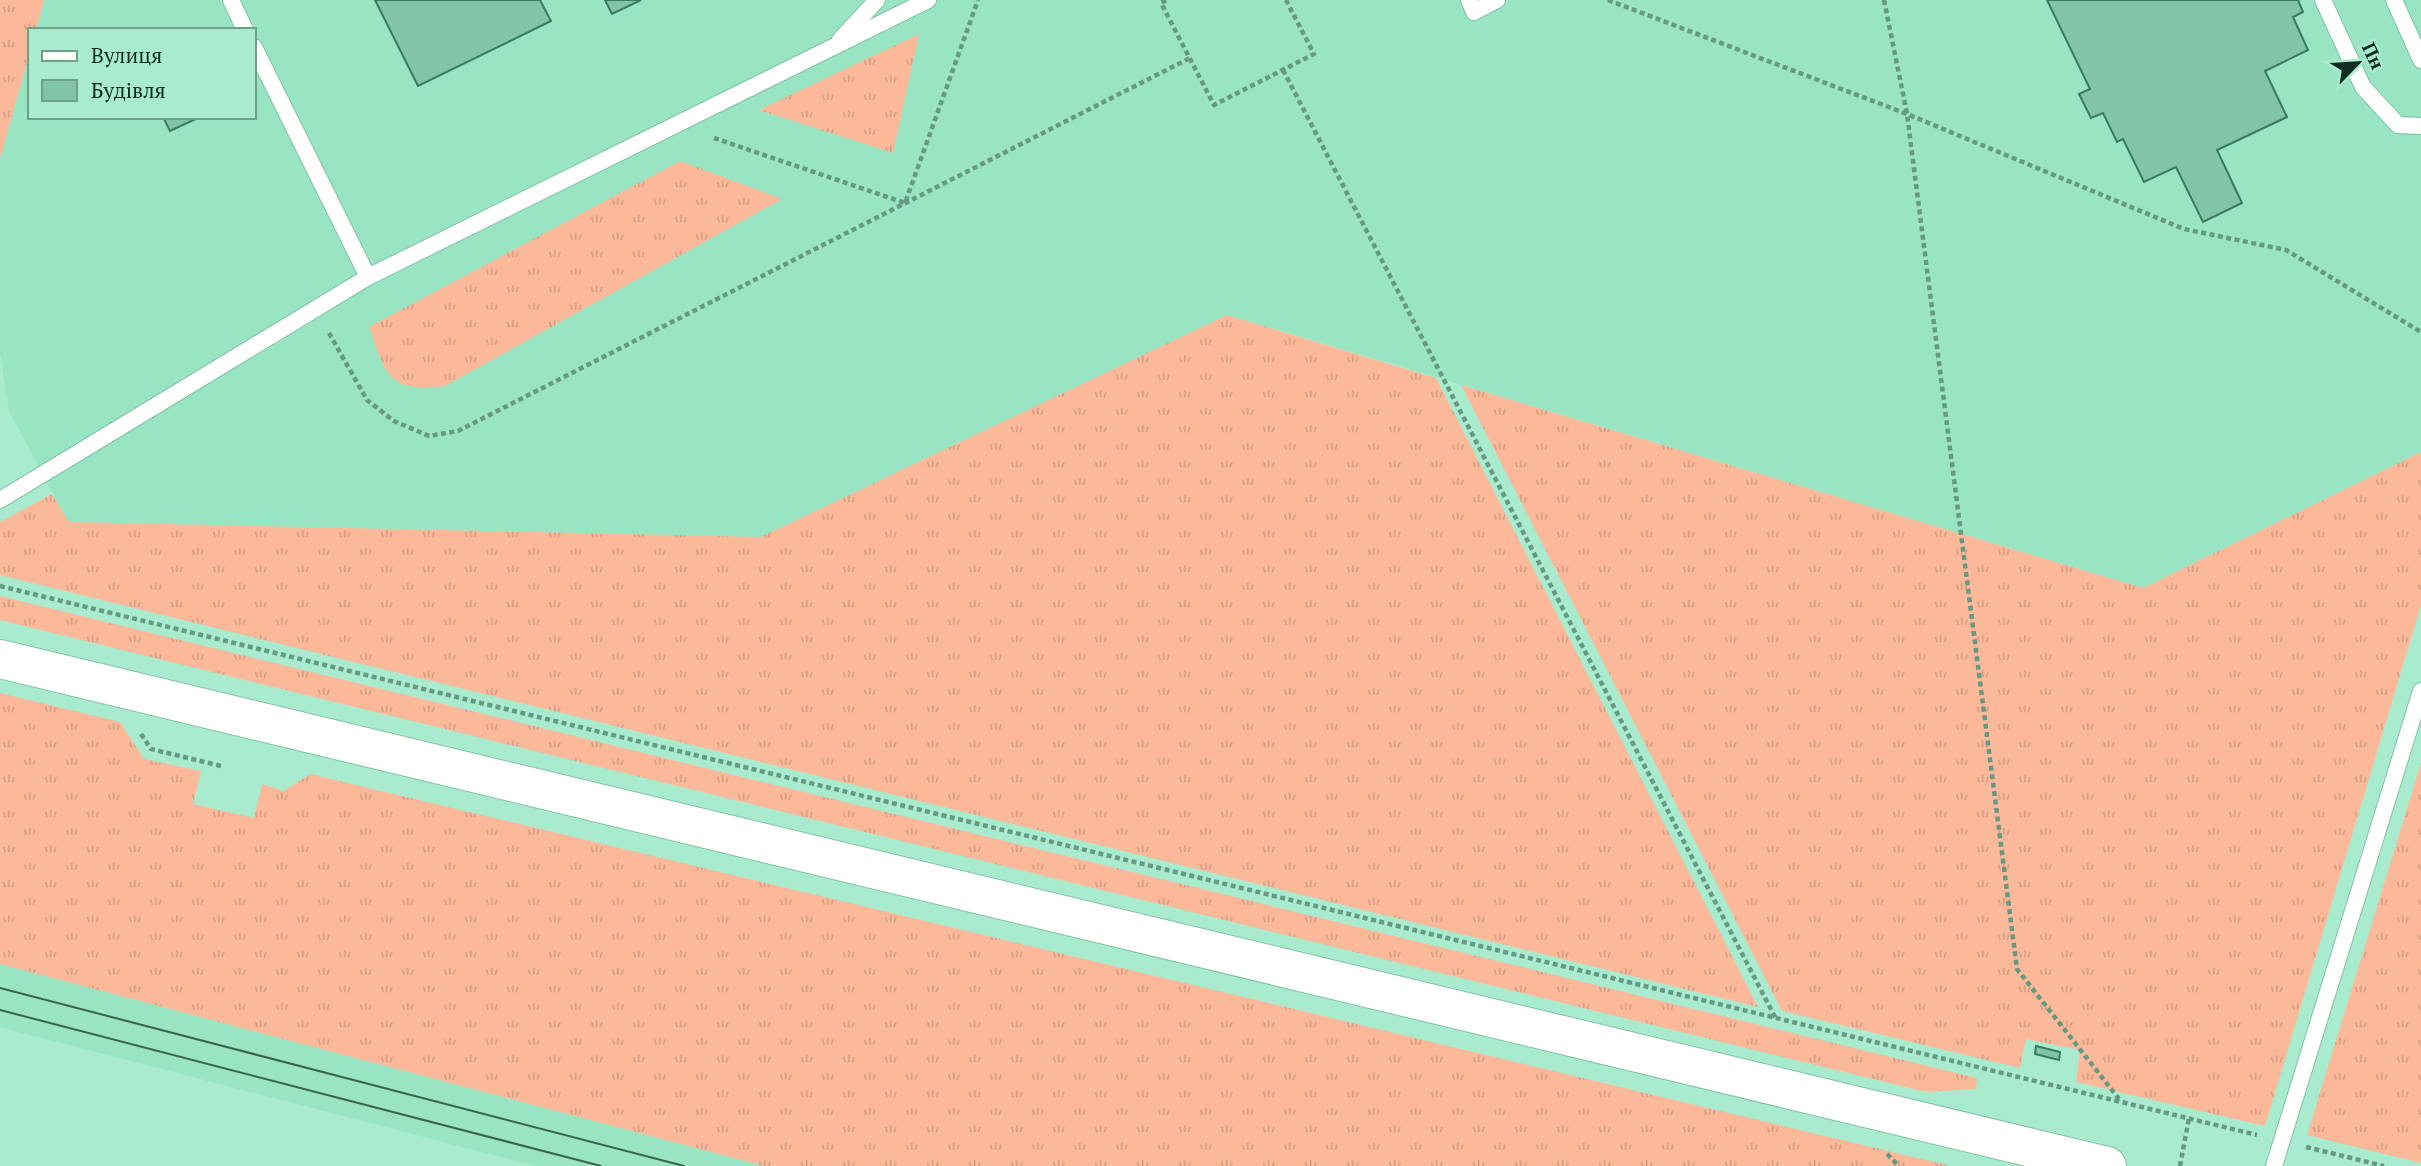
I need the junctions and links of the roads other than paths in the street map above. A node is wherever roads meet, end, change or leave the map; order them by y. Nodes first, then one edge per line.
1 (231, 0) edge
2 (877, 0) edge
3 (928, 0) edge
4 (1469, 0) edge
5 (1497, 0) edge
6 (2323, 0) edge
7 (2394, 0) edge
8 (244, 28) edge
9 (833, 47) junction
10 (256, 51) edge
11 (2421, 60) edge
12 (2421, 126) edge
13 (368, 277) junction
14 (0, 500) edge
15 (0, 659) edge
16 (2421, 691) edge
17 (2107, 1166) edge
18 (2274, 1166) edge

1 - 8 lane
2 - 9 lane
3 - 9 lane
4 - 5 lane
6 - 12 lane
7 - 11 lane
9 - 13 lane
10 - 13 lane
13 - 14 lane
15 - 17 street
16 - 18 lane

